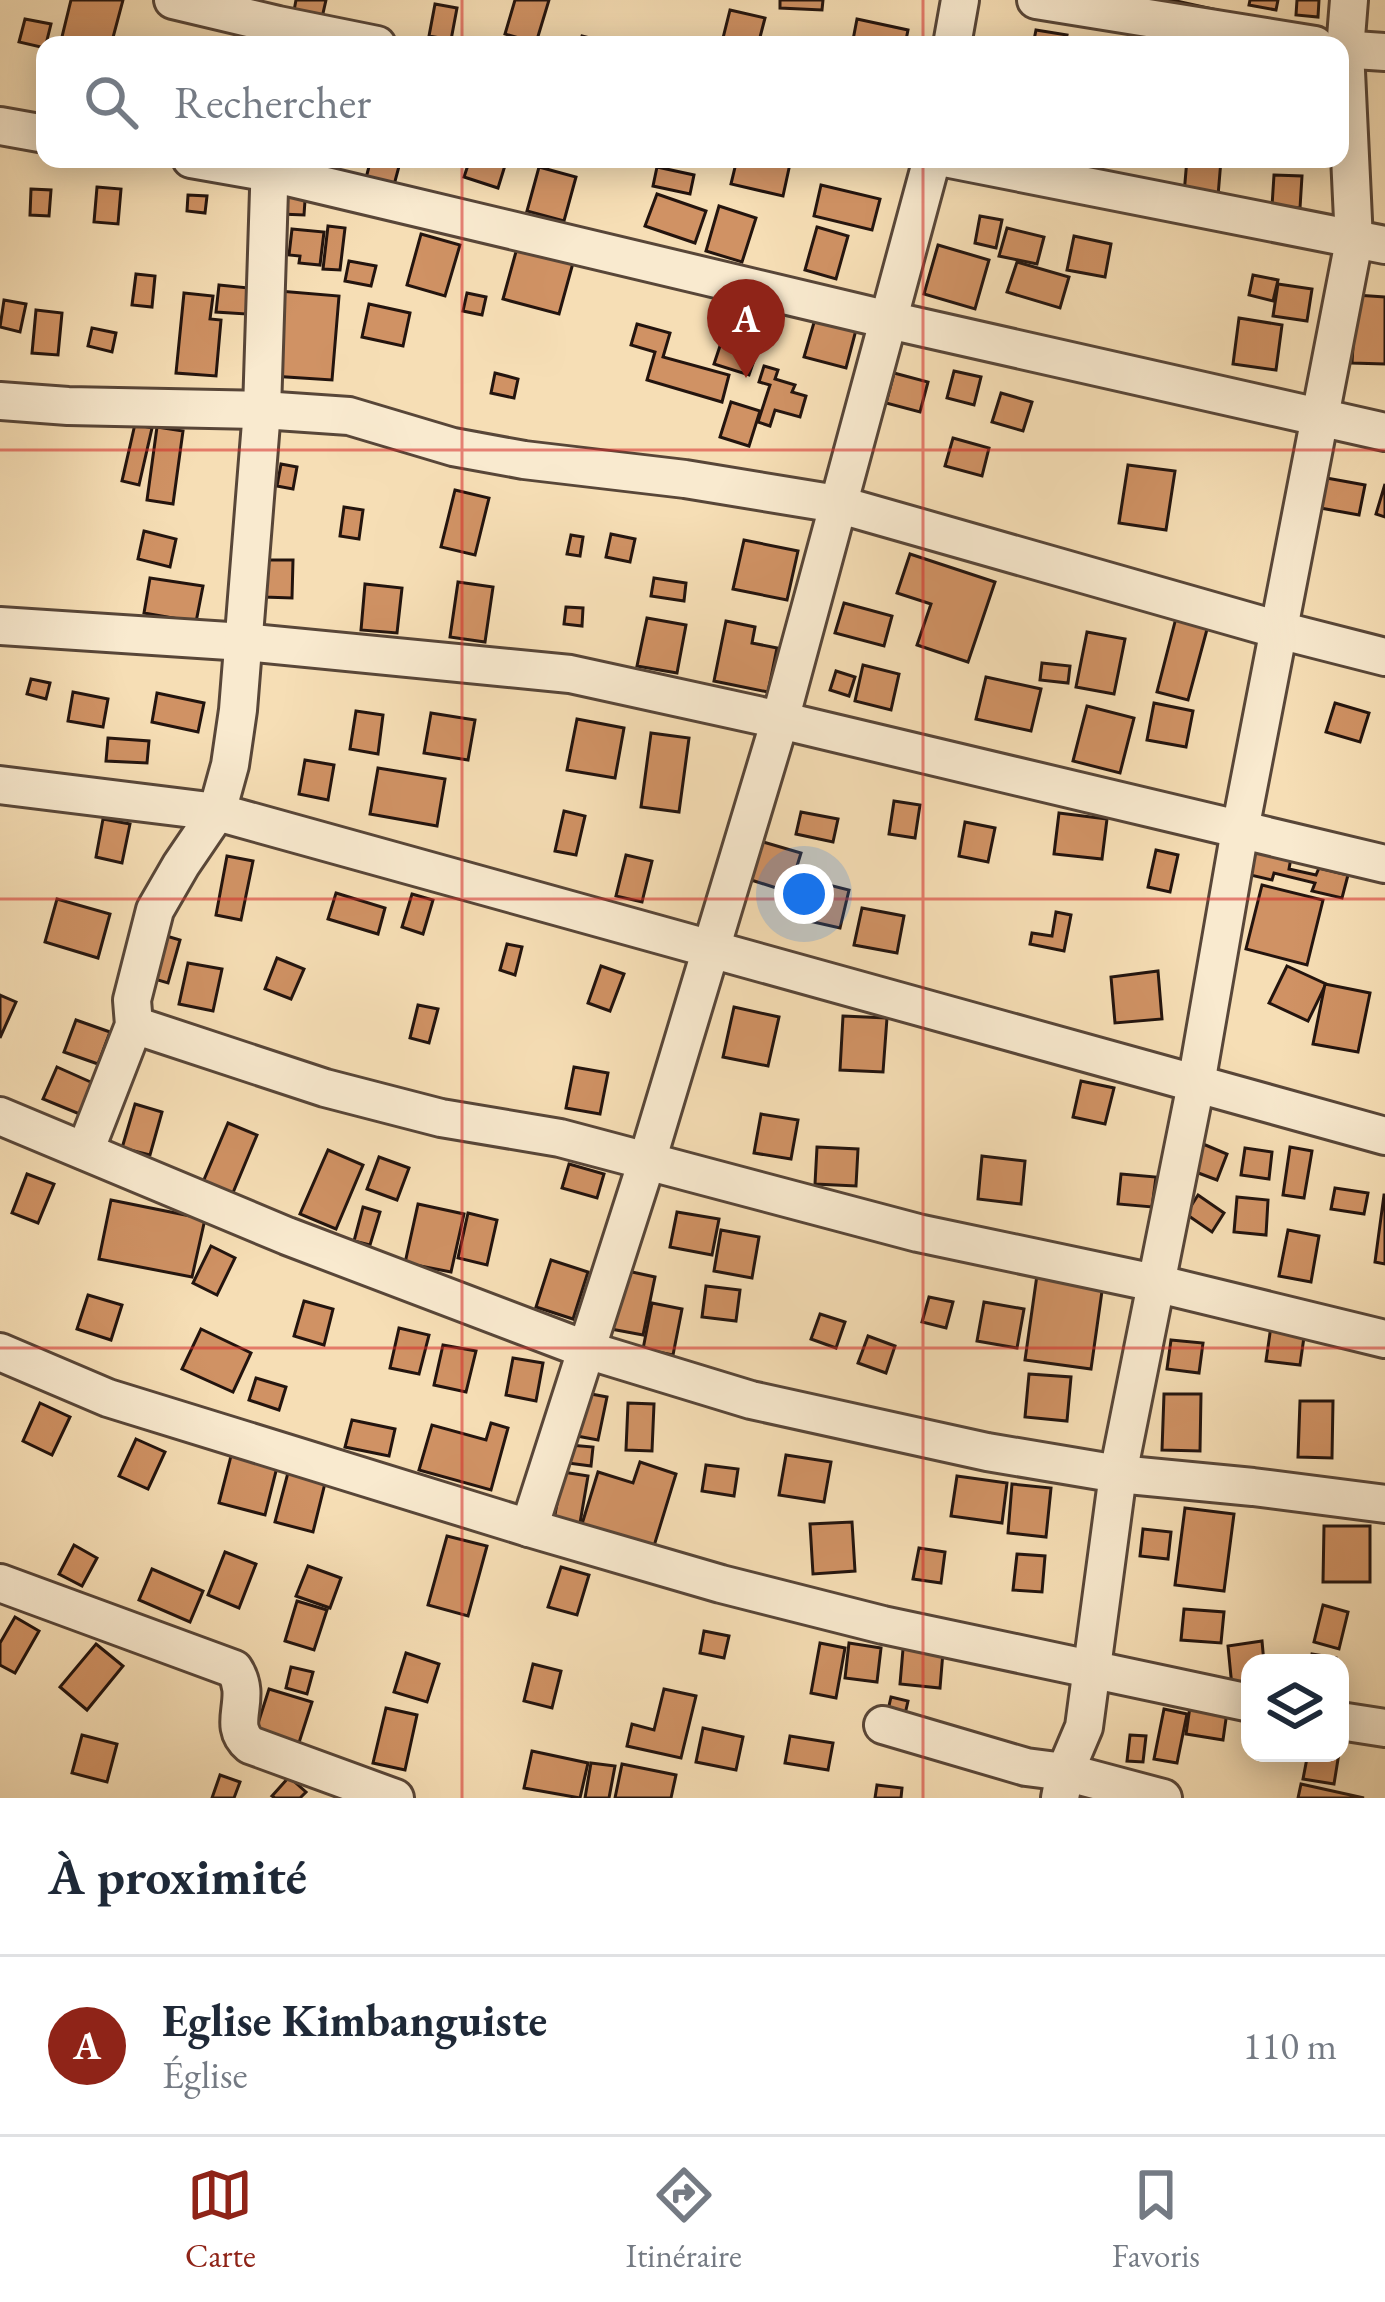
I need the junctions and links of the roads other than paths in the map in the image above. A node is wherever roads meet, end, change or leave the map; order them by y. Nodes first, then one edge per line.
1 (173, 0) edge
2 (960, 0) edge
3 (1036, 0) edge
4 (1349, 0) edge
5 (279, 23) edge
6 (337, 36) edge
7 (954, 36) edge
8 (1260, 36) edge
9 (1338, 36) edge
10 (1349, 49) edge
11 (1385, 52) edge
12 (0, 126) edge
13 (1349, 129) edge
14 (36, 132) edge
15 (271, 168) edge
16 (279, 168) edge
17 (930, 168) edge
18 (995, 168) edge
19 (1370, 243) edge
20 (889, 320) junction
21 (0, 400) edge
22 (262, 410) junction
23 (1321, 417) junction
24 (1385, 432) edge
25 (837, 503) junction
26 (0, 626) edge
27 (1279, 630) junction
28 (244, 642) junction
29 (1385, 657) edge
30 (779, 720) junction
31 (0, 785) edge
32 (217, 812) junction
33 (1240, 830) junction
34 (1385, 864) edge
35 (711, 950) junction
36 (134, 1025) junction
37 (1196, 1084) junction
38 (0, 1116) edge
39 (1385, 1136) edge
40 (85, 1151) junction
41 (647, 1160) junction
42 (1155, 1283) junction
43 (1385, 1339) edge
44 (586, 1350) junction
45 (0, 1352) edge
46 (1118, 1474) junction
47 (1385, 1504) edge
48 (529, 1528) junction
49 (0, 1583) edge
50 (1093, 1671) junction
51 (1241, 1701) edge
52 (1349, 1722) edge
53 (883, 1725) dead end
54 (1385, 1728) edge
55 (1062, 1785) edge
56 (395, 1798) edge
57 (1163, 1798) edge

1 - 5 street
2 - 7 street
3 - 8 street
4 - 9 street
5 - 6 street
10 - 11 street
12 - 14 street
13 - 19 street
15 - 22 street
16 - 20 street
17 - 20 street
18 - 19 street
19 - 23 street
20 - 23 street
20 - 25 street
21 - 22 street
22 - 25 street
22 - 28 street
23 - 24 street
23 - 27 street
25 - 27 street
25 - 30 street
26 - 28 street
27 - 29 street
27 - 33 street
28 - 30 street
28 - 32 street
30 - 33 street
30 - 35 street
31 - 32 street
32 - 35 street
32 - 36 street
33 - 34 street
33 - 37 street
35 - 37 street
35 - 41 street
36 - 40 street
36 - 41 street
37 - 39 street
37 - 42 street
38 - 40 street
40 - 44 street
41 - 42 street
41 - 44 street
42 - 43 street
42 - 46 street
44 - 46 street
44 - 48 street
45 - 48 street
46 - 47 street
46 - 50 street
48 - 50 street
49 - 56 street
50 - 51 street
50 - 55 street
52 - 54 street
53 - 55 street
55 - 57 street

